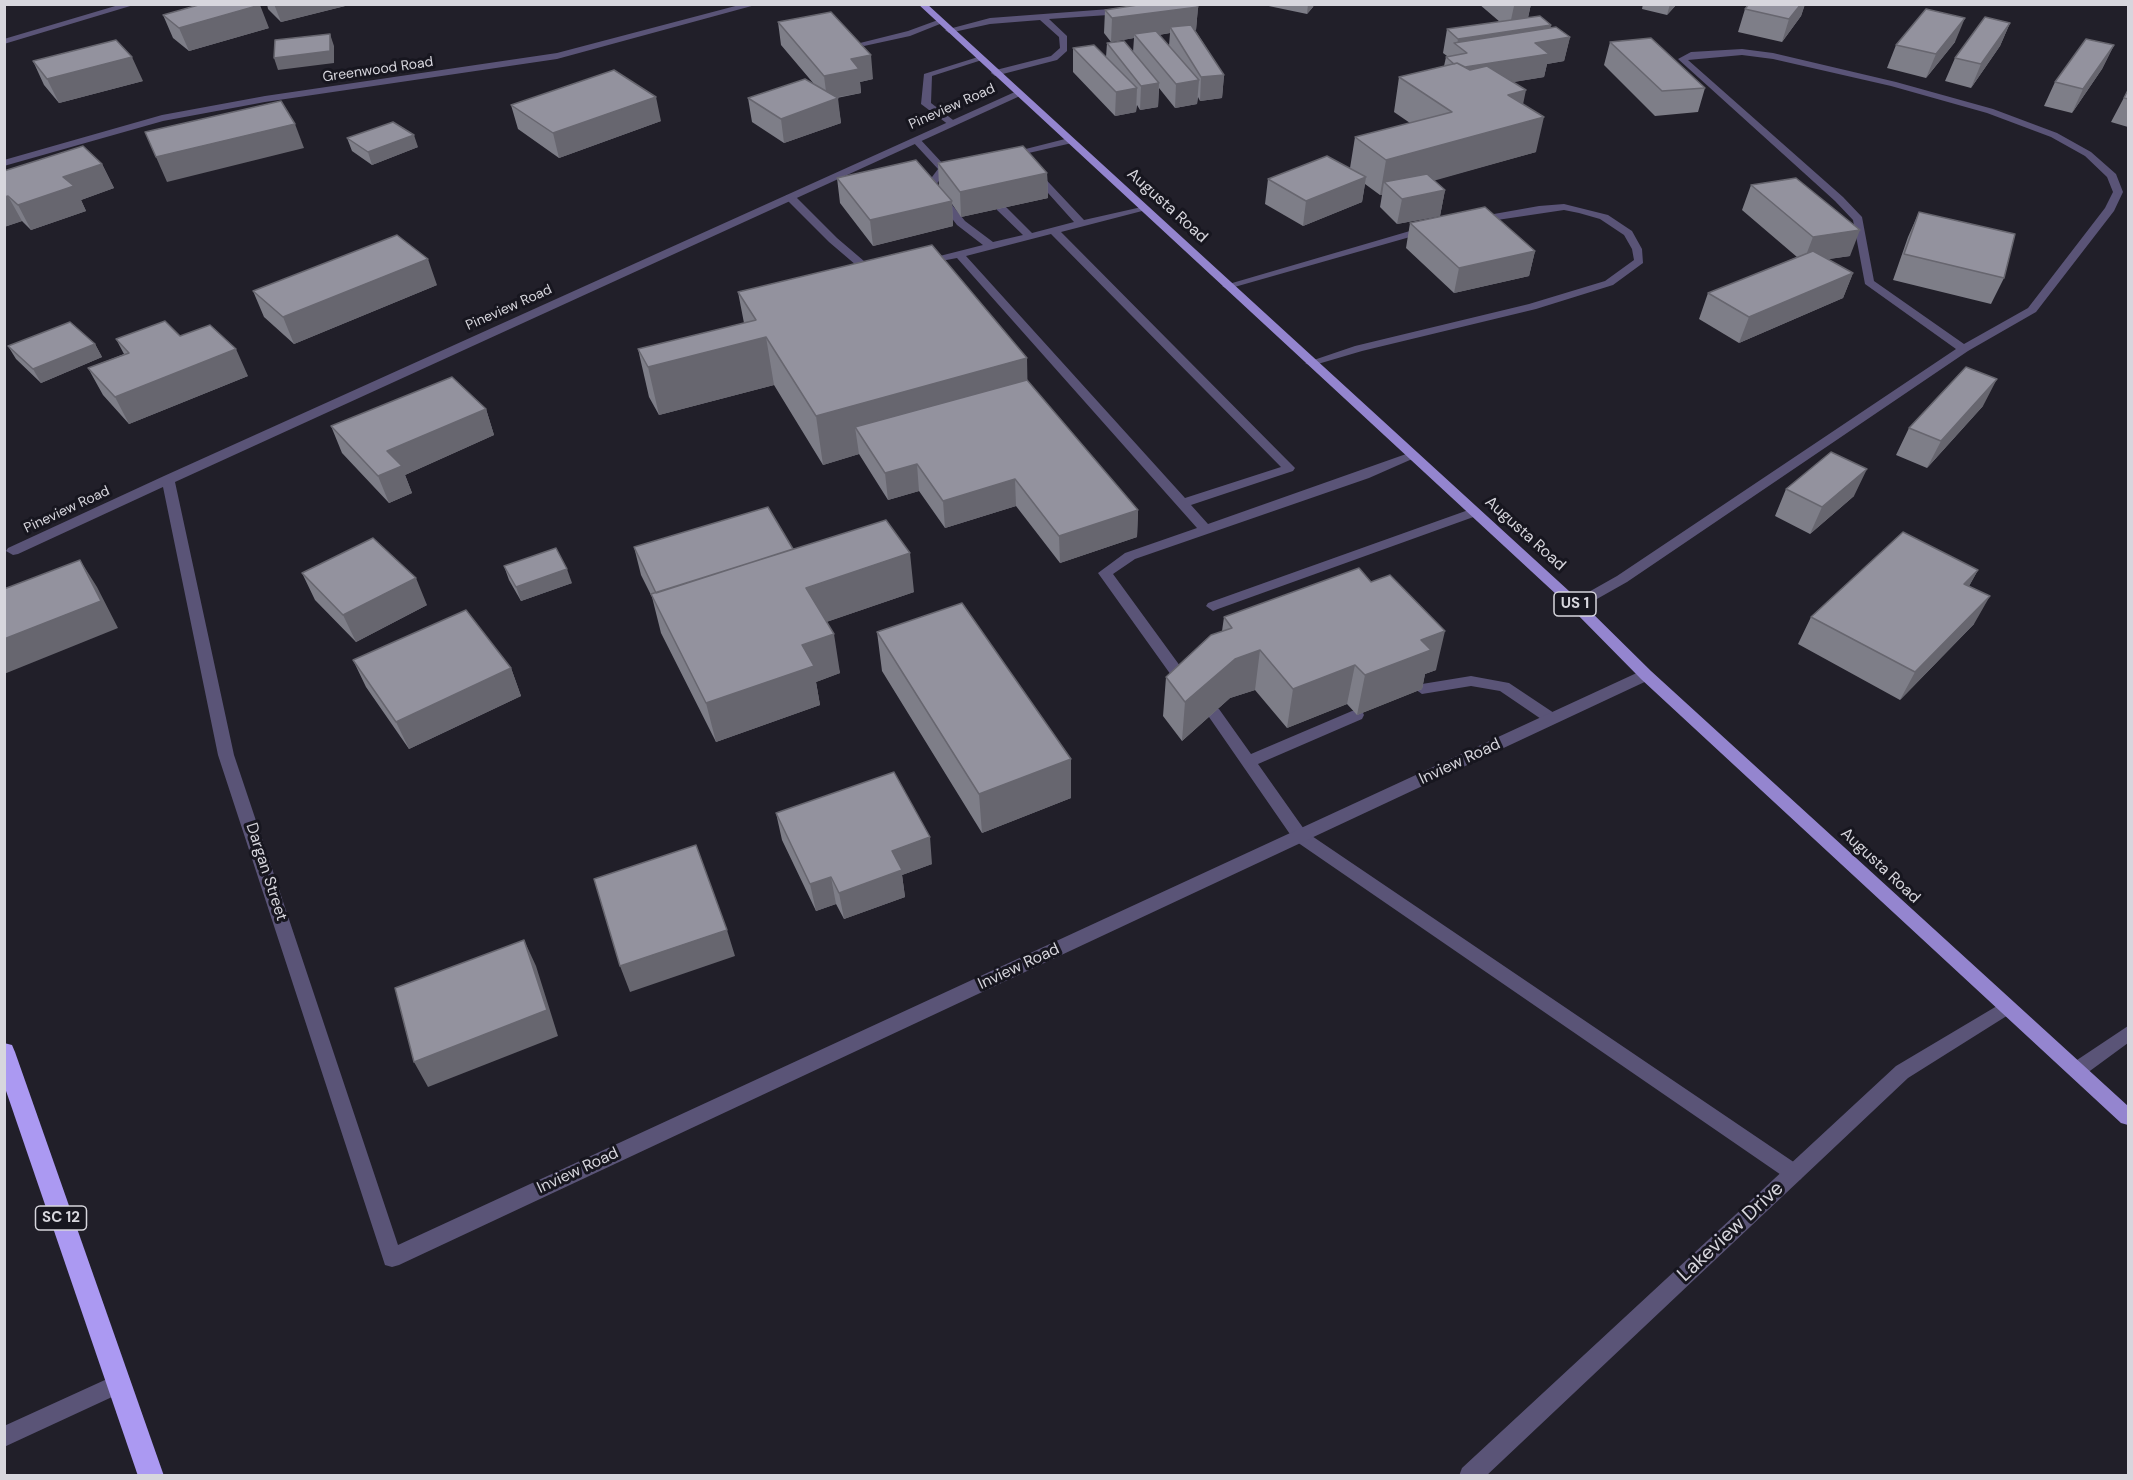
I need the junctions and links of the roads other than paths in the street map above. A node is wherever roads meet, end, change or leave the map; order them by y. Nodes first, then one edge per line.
1 (134, 4) edge
2 (755, 4) edge
3 (922, 4) edge
4 (1155, 4) edge
5 (1125, 8) edge
6 (1044, 18) junction
7 (941, 22) junction
8 (949, 30) junction
9 (4, 42) edge
10 (864, 43) dead end
11 (981, 59) junction
12 (995, 73) junction
13 (1017, 94) junction
14 (952, 123) junction
15 (916, 140) junction
16 (1069, 141) junction
17 (1016, 153) junction
18 (997, 157) edge
19 (4, 163) edge
20 (969, 163) edge
21 (943, 169) junction
22 (790, 197) junction
23 (1001, 208) edge
24 (1142, 208) junction
25 (1081, 223) junction
26 (1462, 223) edge
27 (1439, 227) edge
28 (1053, 230) junction
29 (1030, 236) junction
30 (991, 246) junction
31 (959, 254) junction
32 (916, 265) edge
33 (884, 273) edge
34 (1227, 286) junction
35 (1964, 349) junction
36 (1311, 363) junction
37 (1413, 456) junction
38 (168, 479) junction
39 (1183, 503) junction
40 (1474, 512) junction
41 (1207, 531) junction
42 (14, 550) dead end
43 (1576, 605) junction
44 (1213, 606) dead end
45 (1646, 675) junction
46 (1422, 689) edge
47 (1190, 691) edge
48 (1214, 713) edge
49 (1357, 715) dead end
50 (1552, 719) junction
51 (1248, 762) junction
52 (1300, 836) junction
53 (2007, 1008) junction
54 (2128, 1034) edge
55 (4, 1052) edge
56 (2077, 1071) junction
57 (2128, 1117) edge
58 (1794, 1173) junction
59 (392, 1258) joint
60 (118, 1384) junction
61 (4, 1437) edge
62 (151, 1476) edge
63 (1470, 1476) edge

1 - 9 street
2 - 19 street, Greenwood Road
3 - 7 main road, Augusta Road / US 1
4 - 5 street
5 - 6 street
6 - 8 street
6 - 12 street
7 - 8 main road, Augusta Road / US 1
7 - 10 street
8 - 11 main road, Augusta Road / US 1
11 - 12 main road, Augusta Road / US 1
11 - 14 street
12 - 13 main road, Augusta Road / US 1
13 - 14 street, Pineview Road
13 - 16 main road, Augusta Road / US 1
14 - 15 street, Pineview Road
15 - 21 street
15 - 22 street, Pineview Road
16 - 17 street
16 - 24 main road, Augusta Road / US 1
17 - 18 street
17 - 25 street
20 - 21 street
21 - 30 street
22 - 33 street
22 - 38 street, Pineview Road
23 - 29 street
24 - 25 street
24 - 34 main road, Augusta Road / US 1
25 - 28 street
26 - 36 street
27 - 34 street
28 - 29 street
28 - 39 street
29 - 30 street
30 - 31 street
31 - 32 street
31 - 39 street
34 - 36 main road, Augusta Road / US 1
35 - 35 street
35 - 43 street
36 - 37 main road, Augusta Road / US 1
37 - 40 main road, Augusta Road / US 1
37 - 41 street
38 - 42 street, Pineview Road
38 - 59 street, Dargan Street
39 - 41 street
40 - 43 main road, Augusta Road / US 1
40 - 44 street
41 - 47 street
43 - 45 main road, Augusta Road / US 1
45 - 50 street, Inview Road
45 - 53 main road, Augusta Road / US 1
46 - 50 street
48 - 51 street
49 - 51 street
50 - 52 street, Inview Road
51 - 52 street
52 - 58 street
52 - 59 street, Inview Road
53 - 56 main road, Augusta Road / US 1
53 - 58 street, Lakeview Drive
54 - 56 street
55 - 60 highway, SC 12
56 - 57 main road, Augusta Road / US 1
58 - 63 street, Lakeview Drive
60 - 61 street
60 - 62 highway, SC 12

